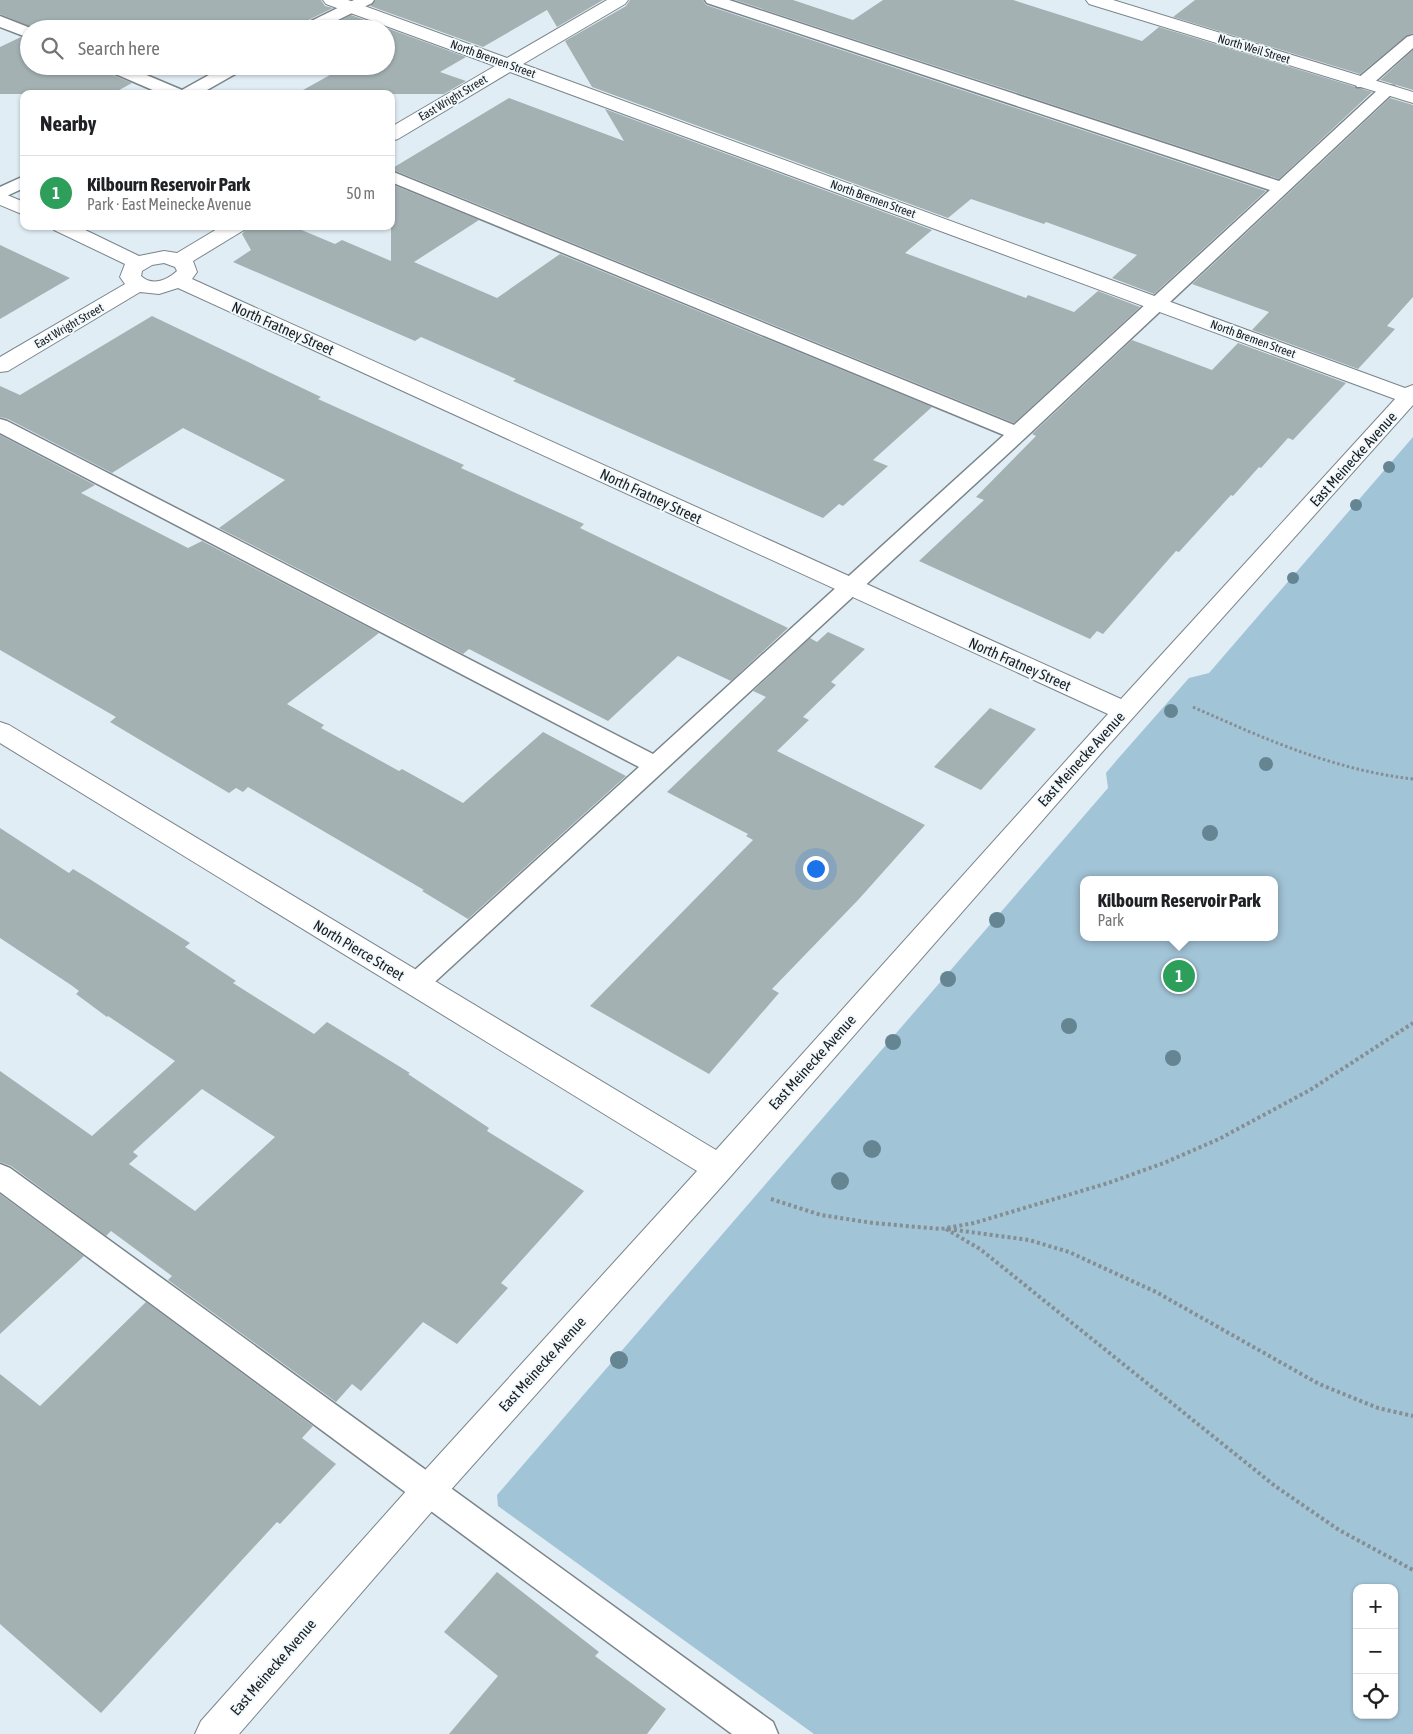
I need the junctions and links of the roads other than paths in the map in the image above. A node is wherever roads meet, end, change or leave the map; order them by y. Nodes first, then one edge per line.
1 (332, 0) edge
2 (618, 0) edge
3 (713, 0) edge
4 (1095, 0) edge
5 (359, 4) edge
6 (326, 20) edge
7 (0, 21) edge
8 (20, 29) edge
9 (1413, 40) edge
10 (509, 65) junction
11 (132, 75) edge
12 (222, 75) edge
13 (1363, 82) junction
14 (167, 90) edge
15 (194, 90) edge
16 (1388, 90) junction
17 (1413, 98) edge
18 (395, 133) edge
19 (395, 178) edge
20 (20, 184) edge
21 (1282, 188) junction
22 (0, 196) edge
23 (20, 207) edge
24 (69, 230) edge
25 (233, 230) edge
26 (139, 263) junction
27 (180, 271) junction
28 (138, 285) junction
29 (1157, 304) junction
30 (0, 366) edge
31 (1412, 395) edge
32 (0, 425) edge
33 (1018, 434) junction
34 (851, 588) junction
35 (1124, 711) junction
36 (0, 731) edge
37 (656, 766) junction
38 (416, 984) junction
39 (719, 1168) junction
40 (0, 1176) edge
41 (428, 1491) junction
42 (214, 1734) edge
43 (762, 1734) edge

1 - 5 street, North Bremen Street
2 - 10 street, East Wright Street
3 - 21 lane
4 - 13 street, North Weil Street
5 - 6 lane
5 - 10 street, North Bremen Street
7 - 8 lane
9 - 13 lane
10 - 18 street, East Wright Street
10 - 29 street, North Bremen Street
11 - 14 lane
12 - 15 lane
13 - 16 street, North Weil Street
16 - 17 street, North Weil Street
16 - 21 lane
19 - 33 lane
20 - 22 lane
21 - 29 lane
22 - 23 street
24 - 26 street
25 - 27 street
26 - 27 street
26 - 28 street
27 - 28 street
27 - 34 street, North Fratney Street
28 - 30 street, East Wright Street
29 - 31 street, North Bremen Street
29 - 33 lane
31 - 35 street, East Meinecke Avenue
32 - 37 lane
33 - 34 lane
34 - 35 street, North Fratney Street
34 - 37 lane
35 - 39 street, East Meinecke Avenue
36 - 38 street, North Pierce Street
37 - 38 lane
38 - 39 street, North Pierce Street
39 - 41 street, East Meinecke Avenue
40 - 41 lane
41 - 42 street, East Meinecke Avenue
41 - 43 lane

